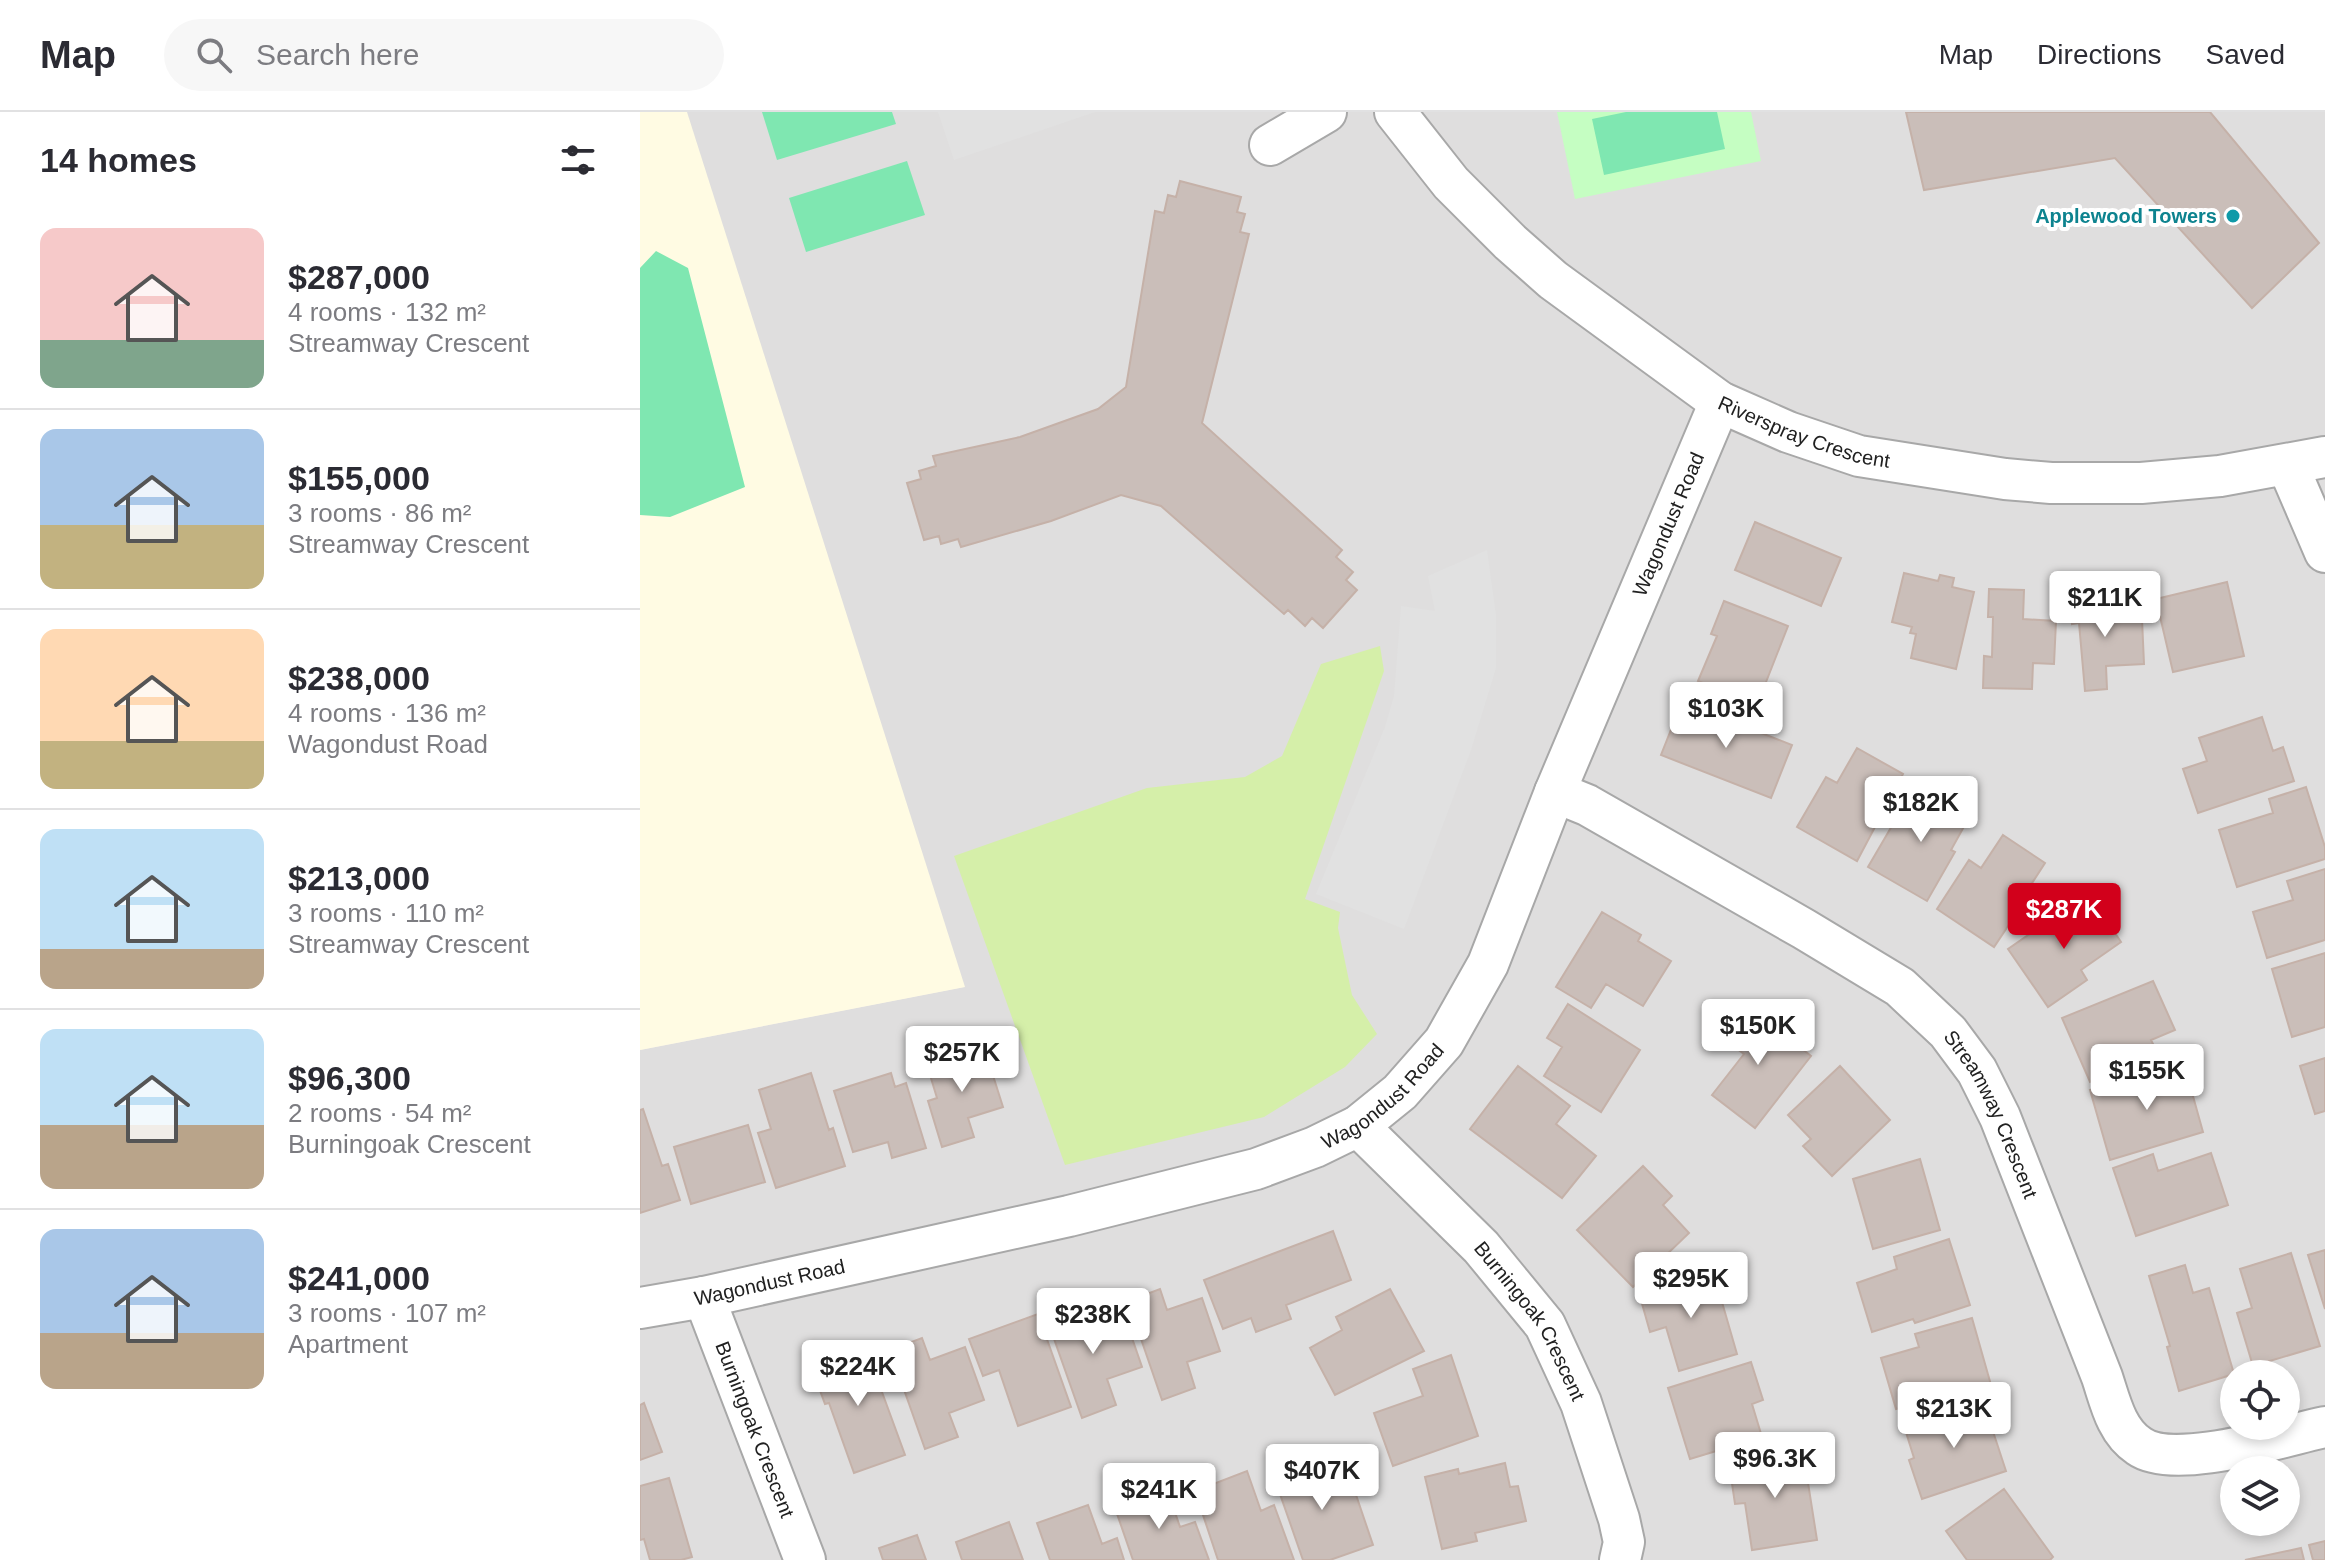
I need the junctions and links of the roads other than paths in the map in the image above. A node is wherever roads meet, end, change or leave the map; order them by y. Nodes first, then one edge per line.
1 (1326, 112) edge
2 (1395, 112) edge
3 (1270, 145) dead end
4 (1720, 402) junction
5 (2306, 462) edge
6 (2325, 552) edge
7 (1555, 792) junction
8 (1358, 1126) junction
9 (704, 1297) junction
10 (640, 1308) edge
11 (2325, 1427) edge
12 (805, 1560) edge
13 (1620, 1560) edge

1 - 3 street
2 - 4 street, Riverspray Crescent
4 - 5 street, Riverspray Crescent
4 - 7 street, Wagondust Road
5 - 6 street
7 - 8 street, Wagondust Road
7 - 11 street, Streamway Crescent
8 - 9 street, Wagondust Road
8 - 13 street, Burningoak Crescent
9 - 10 street, Wagondust Road
9 - 12 street, Burningoak Crescent

